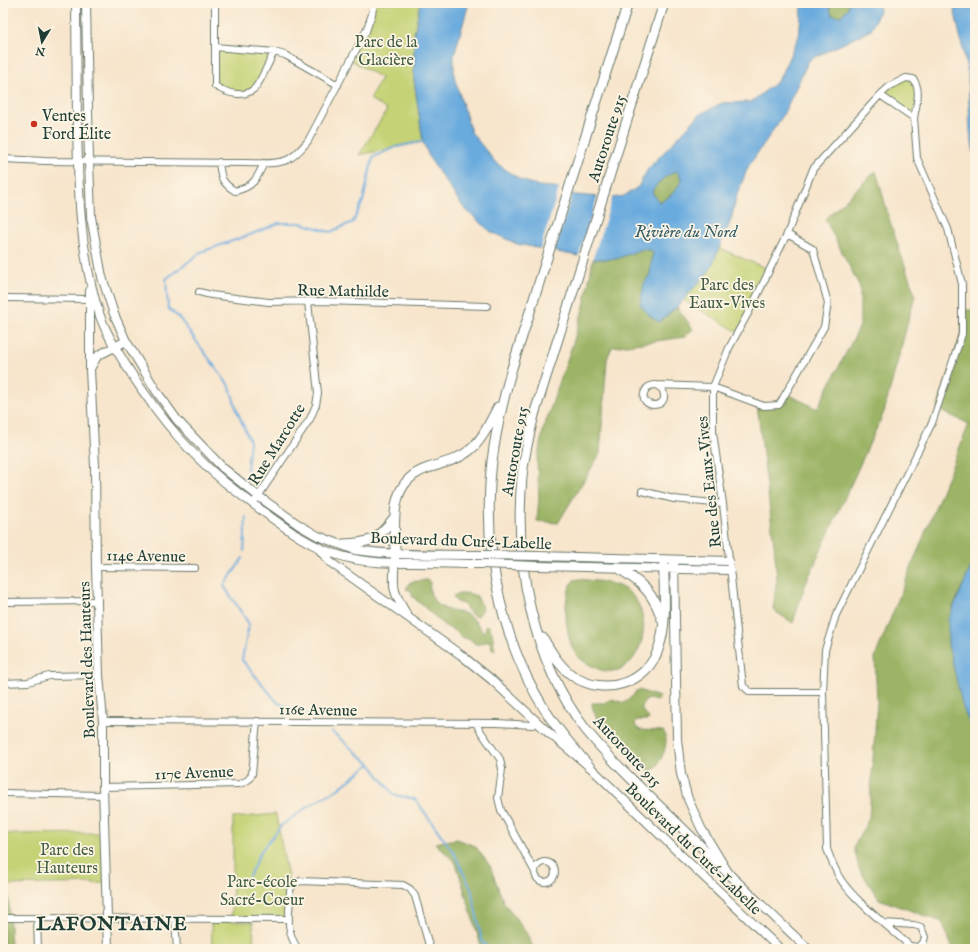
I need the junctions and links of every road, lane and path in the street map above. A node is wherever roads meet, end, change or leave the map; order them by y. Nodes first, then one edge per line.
1 (76, 3) edge
2 (86, 3) edge
3 (215, 3) edge
4 (374, 3) edge
5 (628, 3) edge
6 (664, 3) edge
7 (76, 13) junction
8 (86, 13) junction
9 (215, 47) junction
10 (274, 52) junction
11 (338, 85) junction
12 (880, 95) junction
13 (914, 118) junction
14 (3, 159) edge
15 (78, 161) junction
16 (89, 161) junction
17 (219, 162) junction
18 (264, 163) junction
19 (787, 234) junction
20 (88, 271) junction
21 (199, 292) dead end
22 (3, 298) edge
23 (91, 299) junction
24 (308, 302) junction
25 (487, 306) dead end
26 (126, 341) junction
27 (115, 347) junction
28 (90, 370) junction
29 (656, 385) dead end
30 (713, 387) junction
31 (504, 397) junction
32 (642, 491) dead end
33 (258, 496) junction
34 (254, 504) junction
35 (723, 504) junction
36 (394, 518) junction
37 (343, 544) junction
38 (317, 547) junction
39 (395, 558) junction
40 (674, 560) junction
41 (729, 561) junction
42 (664, 564) junction
43 (96, 567) junction
44 (617, 567) junction
45 (195, 568) dead end
46 (674, 569) junction
47 (730, 570) junction
48 (97, 601) junction
49 (3, 602) edge
50 (409, 618) junction
51 (663, 622) junction
52 (535, 625) junction
53 (99, 675) junction
54 (3, 683) edge
55 (824, 692) junction
56 (103, 721) junction
57 (257, 721) junction
58 (476, 723) junction
59 (537, 726) junction
60 (589, 766) junction
61 (103, 791) junction
62 (3, 793) edge
63 (535, 872) dead end
64 (729, 874) junction
65 (3, 918) edge
66 (37, 918) junction
67 (175, 918) junction
68 (107, 919) junction
69 (288, 919) junction
70 (884, 923) junction
71 (38, 949) edge
72 (108, 949) edge
73 (177, 949) edge
74 (298, 949) edge
75 (430, 949) edge
76 (780, 949) edge
77 (808, 949) edge

1 - 7 main road, Boulevard du Curé-Labelle
2 - 8 main road, Boulevard du Curé-Labelle
3 - 9 street
4 - 11 street
5 - 31 highway, Autoroute 915
6 - 52 highway, Autoroute 915
7 - 8 main road
7 - 15 main road, Boulevard du Curé-Labelle
8 - 16 main road, Boulevard du Curé-Labelle
9 - 10 street
9 - 10 street
10 - 11 street
11 - 18 street
12 - 13 street
12 - 13 street, Rue des Eaux-Vives
12 - 19 street, Rue des Eaux-Vives
13 - 55 street, Rue des Eaux-Vives
14 - 15 street
15 - 16 street
15 - 20 main road, Boulevard du Curé-Labelle
16 - 17 street
16 - 26 main road, Boulevard du Curé-Labelle
17 - 18 street
17 - 18 street
19 - 30 street, Rue des Eaux-Vives
19 - 30 street
20 - 23 main road, Boulevard des Hauteurs
20 - 27 main road, Boulevard du Curé-Labelle
21 - 24 street, Rue Mathilde
22 - 23 street
23 - 28 main road, Boulevard des Hauteurs
24 - 25 street, Rue Mathilde
24 - 33 street, Rue Marcotte
26 - 27 main road
26 - 33 main road, Boulevard du Curé-Labelle
27 - 28 main road
27 - 34 main road, Boulevard du Curé-Labelle
28 - 43 main road, Boulevard des Hauteurs
29 - 30 street
30 - 35 street, Rue des Eaux-Vives
31 - 36 highway
31 - 60 highway, Autoroute 915
32 - 35 street
33 - 34 street, Rue Marcotte
33 - 37 main road, Boulevard du Curé-Labelle
34 - 38 main road, Boulevard du Curé-Labelle
35 - 41 street, Rue des Eaux-Vives
36 - 37 highway
36 - 39 highway
37 - 39 main road, Boulevard du Curé-Labelle
38 - 39 main road, Boulevard du Curé-Labelle
38 - 50 main road, Boulevard du Curé-Labelle
39 - 42 main road, Boulevard du Curé-Labelle, bridge
39 - 44 main road, Boulevard du Curé-Labelle, bridge
39 - 50 main road
40 - 41 main road, Boulevard du Curé-Labelle
40 - 42 main road, Boulevard du Curé-Labelle
40 - 46 main road, Boulevard du Curé-Labelle
41 - 47 street, Rue des Eaux-Vives
42 - 44 main road, Boulevard du Curé-Labelle
42 - 46 main road
42 - 51 highway
43 - 45 street, 114e Avenue
43 - 48 main road, Boulevard des Hauteurs
44 - 51 highway
46 - 47 main road
46 - 64 main road, Boulevard du Curé-Labelle
47 - 55 street, Rue des Eaux-Vives
48 - 49 street
48 - 53 main road, Boulevard des Hauteurs
50 - 59 main road, Boulevard du Curé-Labelle
51 - 52 highway
52 - 64 highway, Autoroute 915
53 - 54 street
53 - 56 main road, Boulevard des Hauteurs
55 - 70 street, Rue des Eaux-Vives
56 - 57 street, 116e Avenue
56 - 61 main road, Boulevard des Hauteurs
57 - 58 street, 116e Avenue
57 - 61 street, 117e Avenue
58 - 59 street, 116e Avenue
58 - 63 street
59 - 60 main road, Boulevard du Curé-Labelle
60 - 76 main road, Boulevard du Curé-Labelle
61 - 62 street, 117e Avenue
61 - 68 main road, Boulevard des Hauteurs
64 - 77 main road, Boulevard du Curé-Labelle
65 - 66 street
66 - 68 street
66 - 71 street
67 - 68 street
67 - 69 street
67 - 73 street
68 - 72 main road, Boulevard des Hauteurs
69 - 74 street
69 - 75 street
70 - 70 street, Rue des Eaux-Vives

